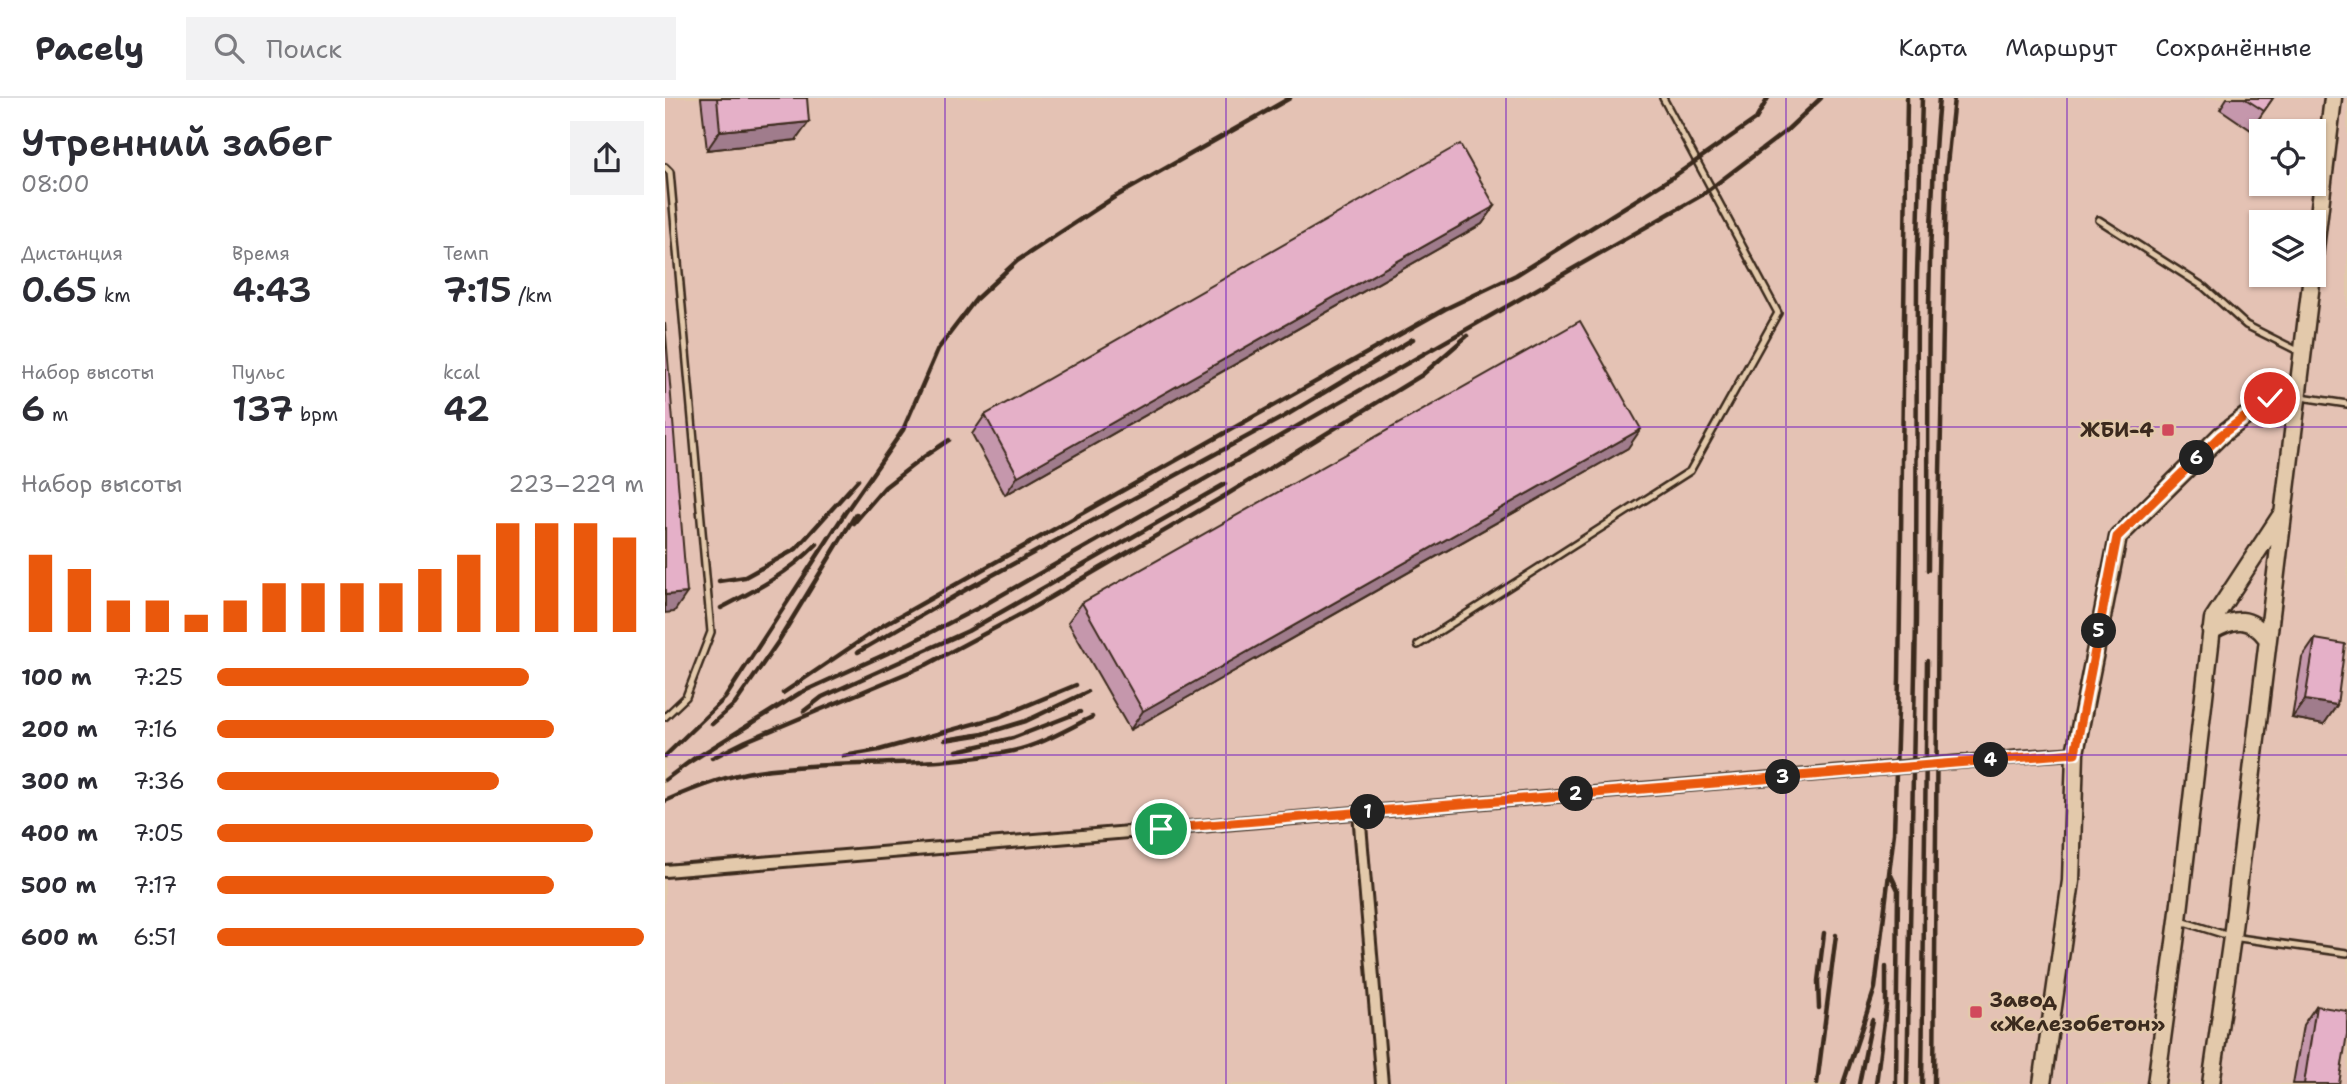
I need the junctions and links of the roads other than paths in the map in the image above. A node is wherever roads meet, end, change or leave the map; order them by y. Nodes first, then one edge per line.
1 (1663, 98) edge
2 (2333, 98) edge
3 (665, 167) edge
4 (2320, 210) edge
5 (2099, 220) dead end
6 (2311, 287) edge
7 (2303, 354) junction
8 (2298, 396) junction
9 (2347, 404) edge
10 (2283, 512) junction
11 (2211, 631) junction
12 (2267, 638) junction
13 (1418, 645) dead end
14 (665, 717) edge
15 (2075, 753) junction
16 (1359, 813) junction
17 (665, 871) edge
18 (2178, 920) junction
19 (2232, 937) junction
20 (2347, 953) edge
21 (1382, 1084) edge
22 (2042, 1084) edge
23 (2156, 1084) edge
24 (2211, 1084) edge

1 - 13 lane
2 - 4 street
3 - 14 lane
5 - 7 lane
6 - 7 street
7 - 8 street
8 - 9 lane
8 - 10 street
8 - 15 street
10 - 11 street
10 - 12 street
11 - 12 street
11 - 18 street
12 - 19 street
15 - 16 street, bridge
15 - 22 street
16 - 17 street
16 - 21 street
18 - 19 lane
18 - 23 street
19 - 20 lane
19 - 24 street

